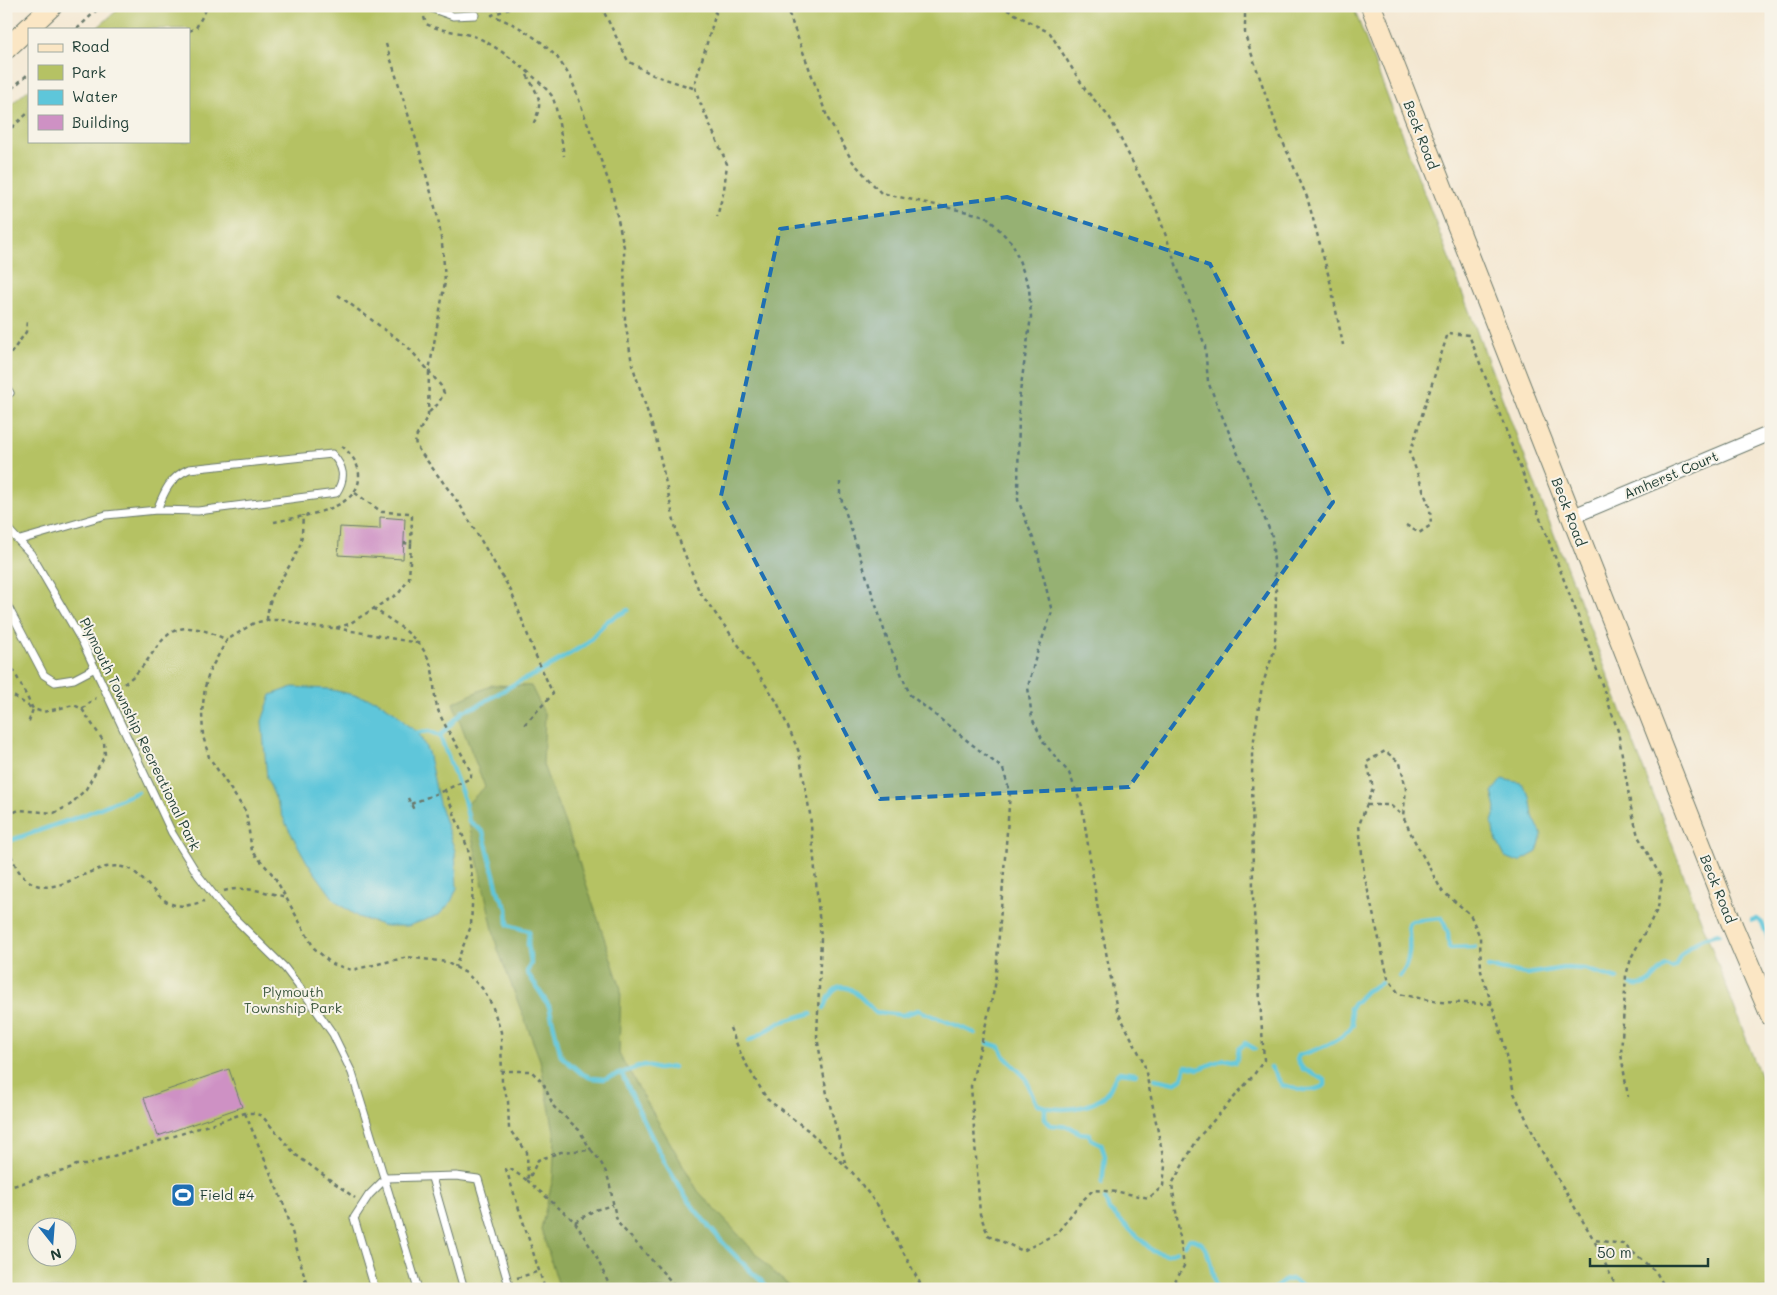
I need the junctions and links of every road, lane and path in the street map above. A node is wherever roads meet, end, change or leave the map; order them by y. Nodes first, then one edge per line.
1 (52, 6) edge
2 (101, 6) edge
3 (208, 6) edge
4 (425, 6) edge
5 (517, 6) edge
6 (601, 6) edge
7 (708, 6) edge
8 (786, 6) edge
9 (1000, 6) edge
10 (1245, 6) edge
11 (1371, 6) edge
12 (423, 15) dead end
13 (476, 15) dead end
14 (28, 28) edge
15 (28, 28) edge
16 (77, 28) edge
17 (190, 31) edge
18 (386, 44) dead end
19 (6, 49) edge
20 (525, 71) junction
21 (28, 74) edge
22 (696, 90) junction
23 (6, 94) edge
24 (28, 113) edge
25 (532, 127) dead end
26 (6, 133) edge
27 (564, 156) dead end
28 (717, 217) dead end
29 (338, 295) dead end
30 (27, 321) dead end
31 (1343, 345) dead end
32 (6, 360) edge
33 (429, 371) junction
34 (6, 388) edge
35 (6, 396) edge
36 (427, 414) junction
37 (1771, 433) edge
38 (840, 479) dead end
39 (355, 493) dead end
40 (157, 510) junction
41 (303, 515) dead end
42 (1570, 518) junction
43 (1406, 525) dead end
44 (6, 527) edge
45 (20, 540) junction
46 (404, 543) dead end
47 (411, 544) junction
48 (6, 603) edge
49 (372, 608) junction
50 (267, 620) junction
51 (335, 628) junction
52 (227, 640) junction
53 (418, 643) junction
54 (6, 655) edge
55 (96, 668) junction
56 (108, 693) junction
57 (6, 695) edge
58 (34, 709) junction
59 (82, 709) junction
60 (28, 724) dead end
61 (524, 725) dead end
62 (445, 790) junction
63 (408, 798) dead end
64 (411, 804) junction
65 (1367, 805) junction
66 (414, 810) dead end
67 (6, 816) edge
68 (1403, 816) junction
69 (6, 840) edge
70 (214, 896) junction
71 (287, 897) junction
72 (455, 967) junction
73 (1492, 1004) junction
74 (1771, 1016) edge
75 (730, 1028) dead end
76 (501, 1071) junction
77 (1628, 1098) dead end
78 (245, 1113) junction
79 (591, 1150) junction
80 (846, 1166) junction
81 (386, 1178) junction
82 (432, 1178) junction
83 (528, 1180) junction
84 (6, 1188) edge
85 (364, 1204) junction
86 (613, 1206) junction
87 (575, 1222) junction
88 (1594, 1240) junction
89 (308, 1289) edge
90 (375, 1289) edge
91 (418, 1289) edge
92 (464, 1289) edge
93 (510, 1289) edge
94 (545, 1289) edge
95 (611, 1289) edge
96 (678, 1289) edge
97 (923, 1289) edge
98 (1171, 1289) edge
99 (1617, 1289) edge
100 (1666, 1289) edge

1 - 15 main road
2 - 16 path
3 - 17 path
4 - 13 lane
5 - 80 path
6 - 22 path
7 - 22 path
8 - 38 path
9 - 98 path
10 - 31 path
11 - 42 main road, Beck Road
12 - 20 path
14 - 19 main road
18 - 33 path
20 - 25 path
20 - 27 path
21 - 23 path
22 - 28 path
24 - 26 path
29 - 33 path
30 - 32 path
33 - 36 path
33 - 36 path
34 - 35 lane
36 - 61 path
37 - 42 street, Amherst Court
39 - 47 path
40 - 40 lane
40 - 45 lane
41 - 50 path
42 - 74 main road, Beck Road
43 - 77 path
44 - 45 lane, Plymouth Township Recreational Park
45 - 55 lane, Plymouth Township Recreational Park
46 - 47 path
47 - 49 path
48 - 55 lane
49 - 51 path
49 - 53 path
50 - 51 path
50 - 52 path
51 - 53 path
52 - 56 path
52 - 71 path
53 - 62 path
54 - 58 path
55 - 56 lane, Plymouth Township Recreational Park
56 - 59 path
56 - 70 lane, Plymouth Township Recreational Park
57 - 58 path
58 - 59 path
58 - 60 path
59 - 67 path
62 - 64 path
62 - 72 path
63 - 64 path
64 - 66 path
65 - 68 path
65 - 68 path
65 - 73 path
68 - 73 path
69 - 70 path
70 - 71 path
70 - 81 lane, Plymouth Township Recreational Park
71 - 72 path
72 - 76 path
73 - 88 path
75 - 80 path
76 - 79 path
76 - 83 path
78 - 84 path
78 - 85 path
78 - 89 path
79 - 83 path
79 - 86 path
80 - 97 path
81 - 82 lane
81 - 85 lane
81 - 91 lane, Plymouth Township Recreational Park
82 - 92 lane
82 - 93 lane
83 - 87 path
83 - 94 path
85 - 90 lane
86 - 87 path
86 - 96 path
87 - 95 path
88 - 99 path
88 - 100 path

